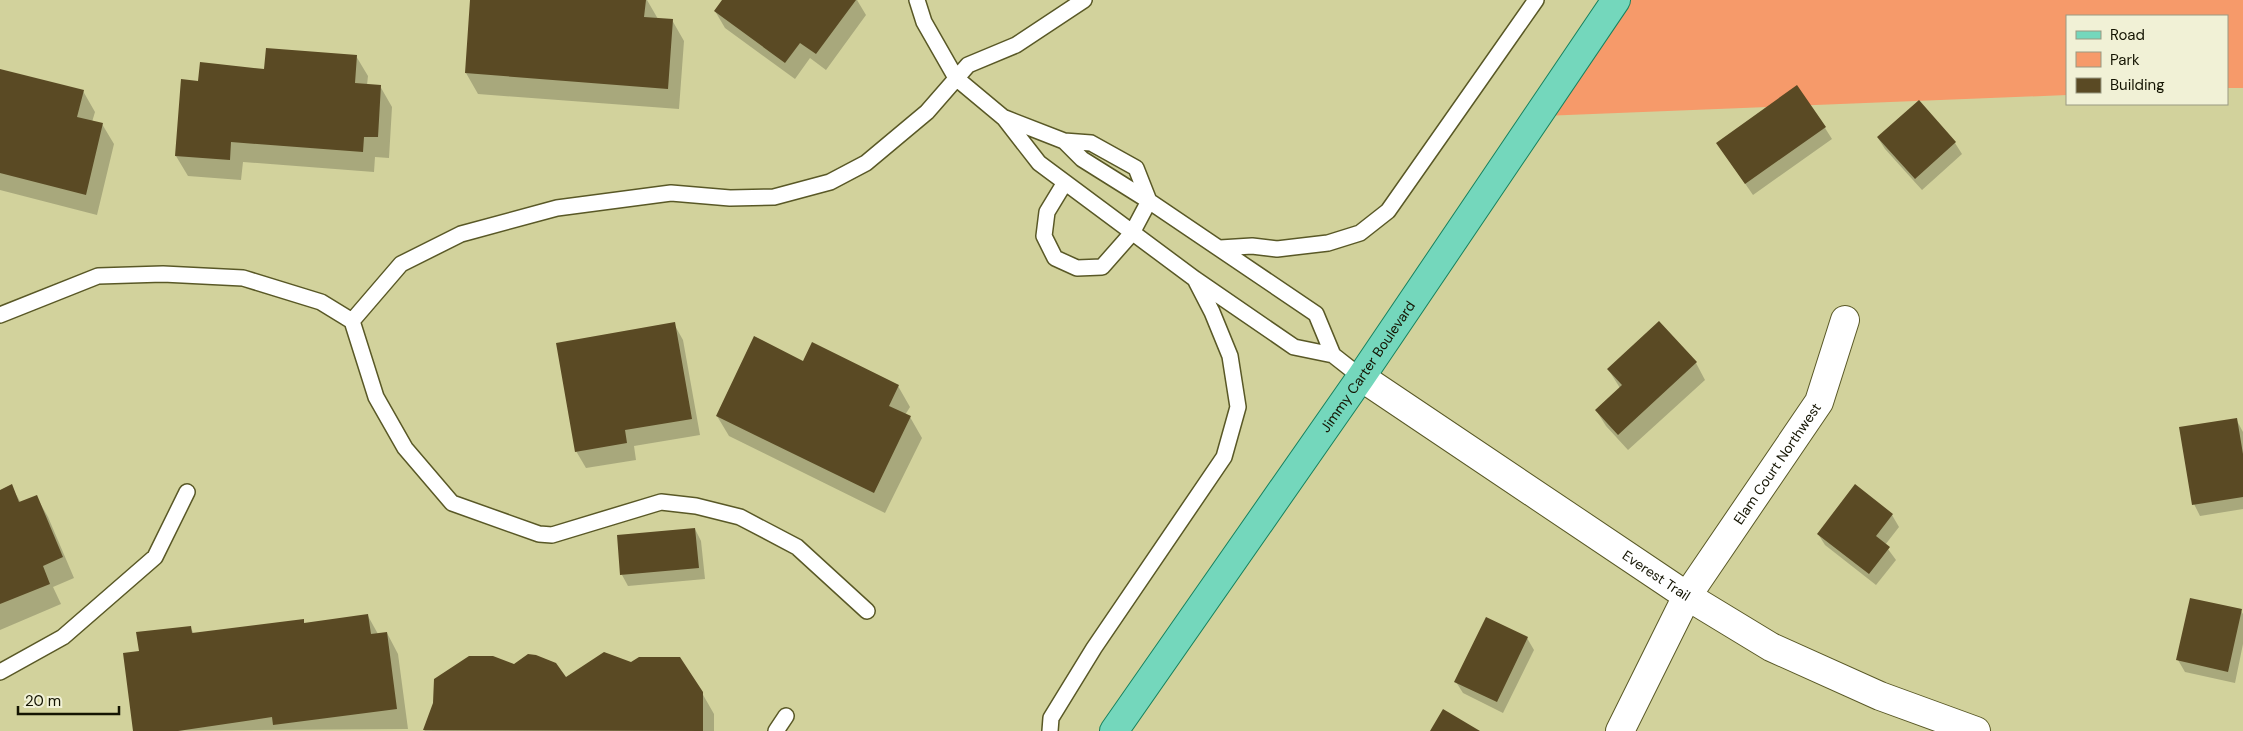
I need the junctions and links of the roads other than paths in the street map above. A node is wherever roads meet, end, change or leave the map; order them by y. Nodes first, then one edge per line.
1 (917, 0) edge
2 (1084, 0) edge
3 (1536, 0) edge
4 (1616, 0) edge
5 (956, 78) junction
6 (1004, 118) junction
7 (1064, 141) junction
8 (1064, 184) junction
9 (1149, 201) junction
10 (1132, 233) junction
11 (1220, 248) junction
12 (1195, 280) junction
13 (0, 314) edge
14 (1846, 320) dead end
15 (352, 321) junction
16 (1333, 355) junction
17 (1361, 377) junction
18 (187, 492) dead end
19 (1687, 596) junction
20 (867, 611) dead end
21 (0, 672) edge
22 (786, 716) dead end
23 (776, 731) edge
24 (1050, 731) edge
25 (1114, 731) edge
26 (1620, 731) edge
27 (1976, 731) edge

1 - 5 lane
2 - 5 lane
3 - 11 lane
4 - 17 main road, Jimmy Carter Boulevard
5 - 6 lane
5 - 15 lane
6 - 7 lane
6 - 8 lane
7 - 9 lane
7 - 9 lane
8 - 10 lane
8 - 10 lane
9 - 10 lane
9 - 11 lane
10 - 12 lane
11 - 16 lane
12 - 16 lane
12 - 24 lane
13 - 15 lane
14 - 19 street, Elam Court Northwest
15 - 20 lane
16 - 17 lane
17 - 19 street, Everest Trail
17 - 25 main road, Jimmy Carter Boulevard
18 - 21 lane
19 - 26 street, Elam Court Northwest
19 - 27 street, Everest Trail
22 - 23 lane

